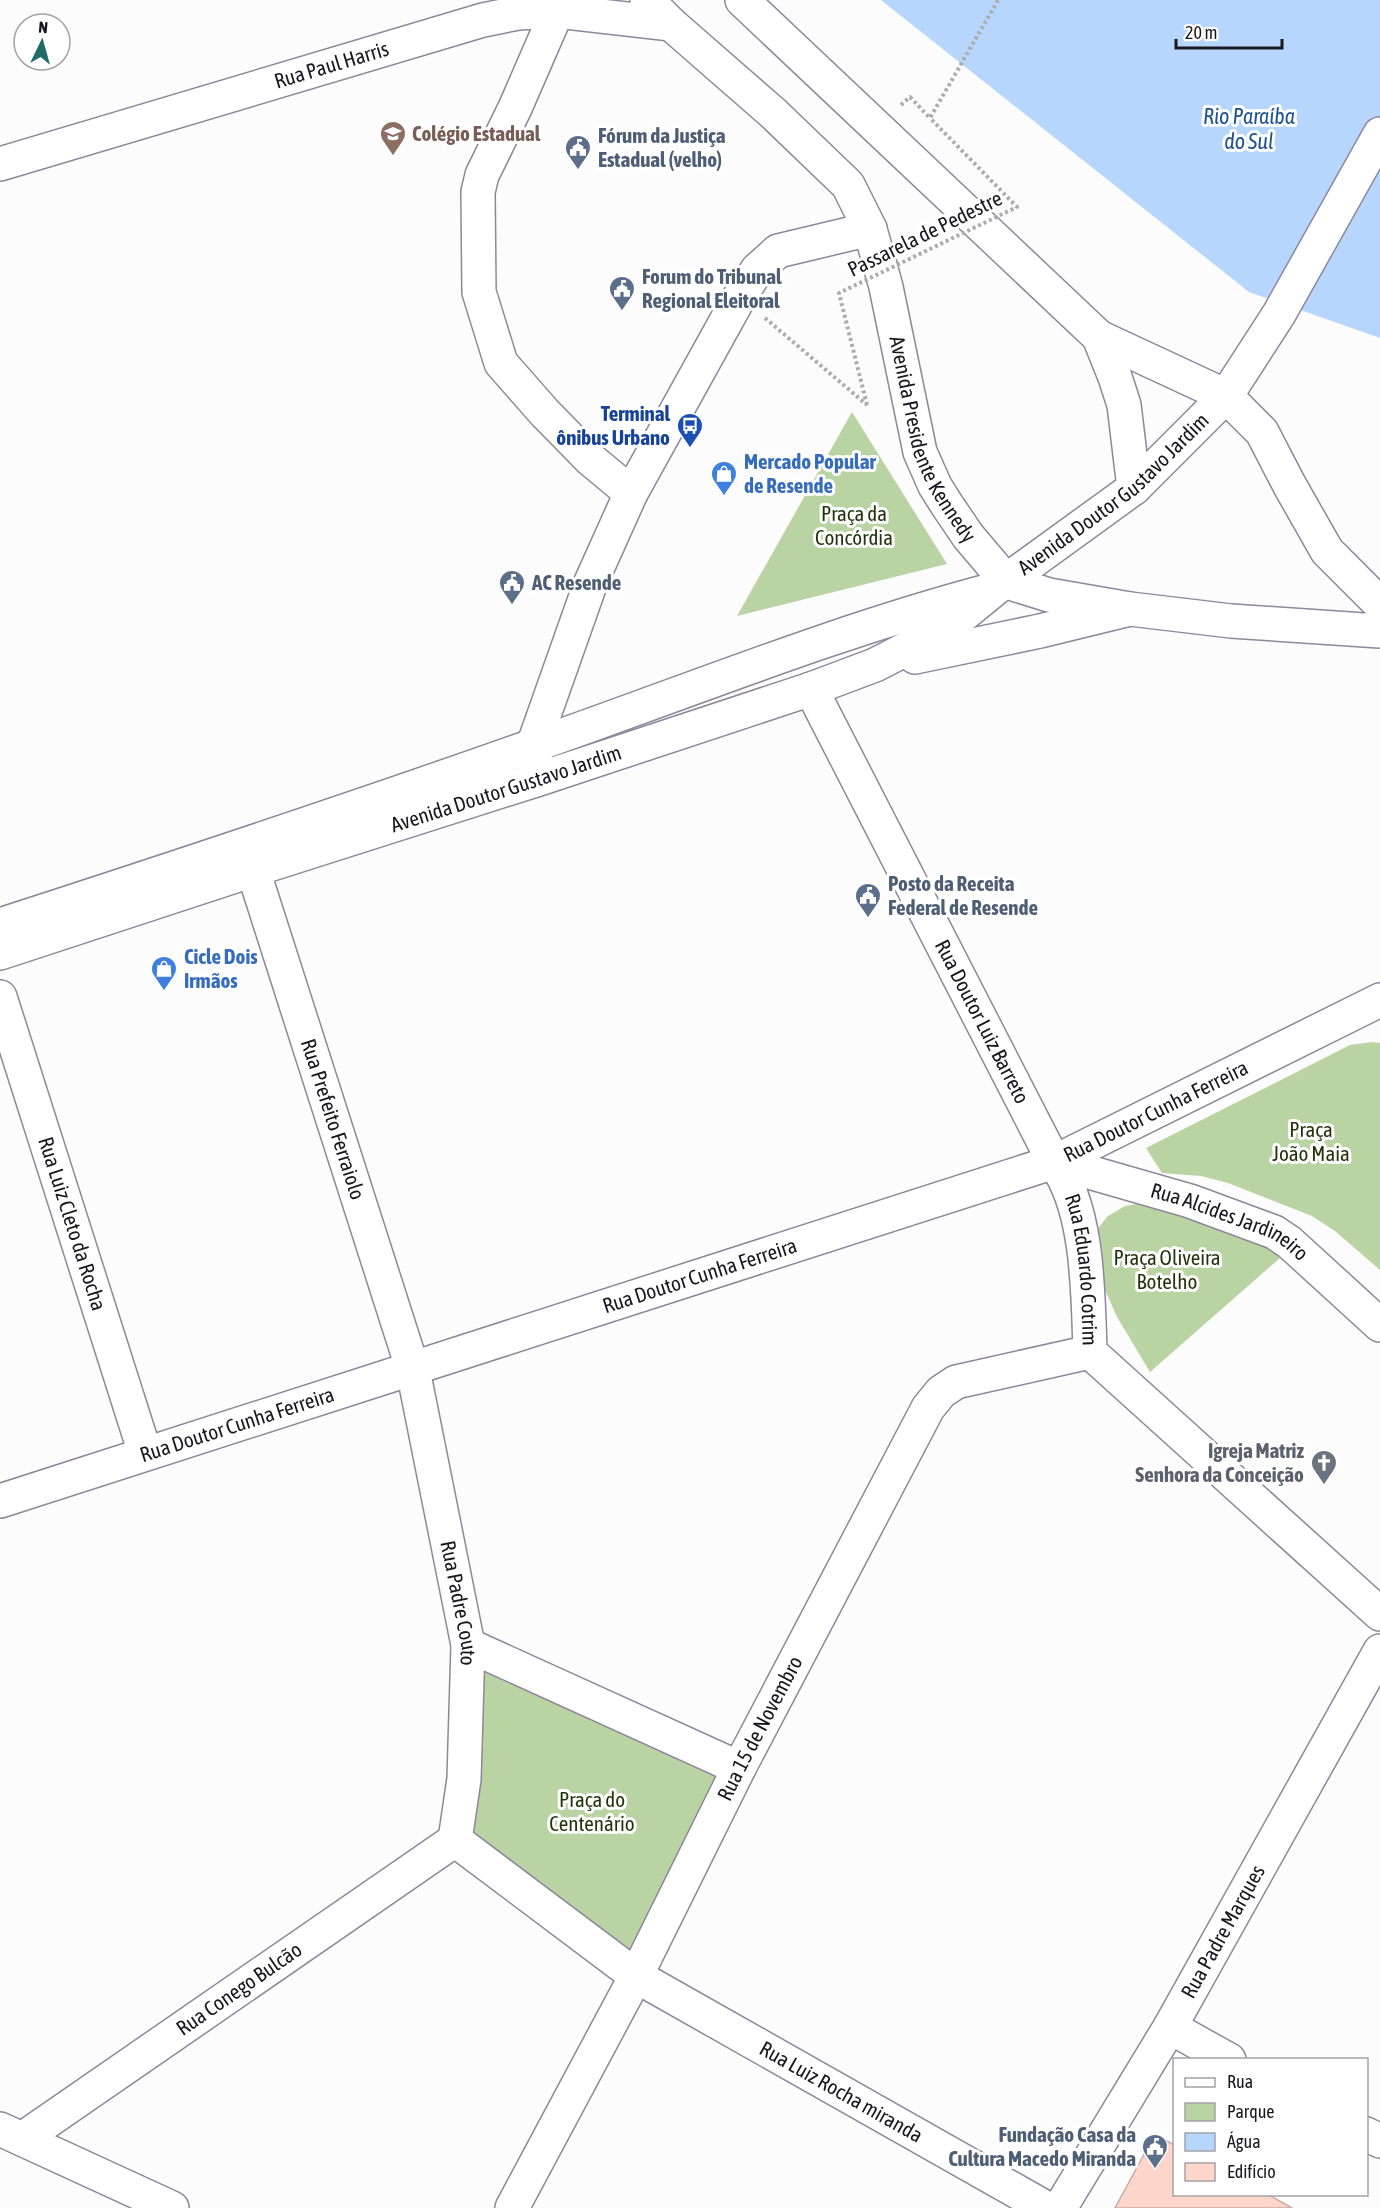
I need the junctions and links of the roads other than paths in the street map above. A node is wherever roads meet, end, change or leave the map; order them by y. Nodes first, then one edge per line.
1 (647, 0) edge
2 (742, 0) edge
3 (560, 6) edge
4 (671, 24) junction
5 (1380, 134) edge
6 (0, 164) edge
7 (870, 229) junction
8 (1098, 338) junction
9 (1226, 396) junction
10 (1134, 488) junction
11 (631, 493) junction
12 (1002, 585) junction
13 (1380, 604) edge
14 (1130, 609) junction
15 (1380, 631) edge
16 (876, 665) junction
17 (811, 688) junction
18 (533, 746) junction
19 (539, 779) junction
20 (249, 857) junction
21 (0, 925) edge
22 (0, 953) edge
23 (0, 997) edge
24 (1380, 1000) edge
25 (1054, 1162) junction
26 (1380, 1325) edge
27 (1090, 1352) junction
28 (413, 1370) junction
29 (145, 1453) junction
30 (0, 1501) edge
31 (1380, 1614) edge
32 (468, 1645) junction
33 (1380, 1651) edge
34 (740, 1768) junction
35 (455, 1840) junction
36 (636, 1976) junction
37 (1170, 2027) junction
38 (1225, 2058) edge
39 (11, 2134) edge
40 (172, 2208) edge
41 (512, 2208) edge
42 (1046, 2208) edge
43 (1060, 2208) edge

1 - 4 street, Avenida Presidente Kennedy
2 - 8 street
3 - 4 street, Rua Paul Harris
3 - 6 street, Rua Paul Harris
3 - 11 street
4 - 7 street, Avenida Presidente Kennedy
5 - 9 street, Avenida Doutor Gustavo Jardim
7 - 11 street
7 - 12 street, Avenida Presidente Kennedy
8 - 9 street
8 - 10 street
9 - 10 street, Avenida Doutor Gustavo Jardim
9 - 13 street
10 - 12 street, Avenida Doutor Gustavo Jardim
11 - 18 street
12 - 14 street
12 - 16 street, Avenida Doutor Gustavo Jardim
12 - 18 street, Avenida Doutor Gustavo Jardim
14 - 15 street
14 - 16 street
16 - 17 street, Avenida Doutor Gustavo Jardim
17 - 19 street, Avenida Doutor Gustavo Jardim
17 - 25 street, Rua Doutor Luiz Barreto
18 - 19 street
18 - 20 street, Avenida Doutor Gustavo Jardim
19 - 20 street, Avenida Doutor Gustavo Jardim
20 - 21 street, Avenida Doutor Gustavo Jardim
20 - 22 street, Avenida Doutor Gustavo Jardim
20 - 28 street, Rua Prefeito Ferraiolo
23 - 29 street, Rua Luiz Cleto da Rocha
24 - 25 street, Rua Doutor Cunha Ferreira
25 - 26 street, Rua Alcides Jardineiro
25 - 27 street, Rua Eduardo Cotrim
25 - 28 street, Rua Doutor Cunha Ferreira
27 - 31 street, Rua Eduardo Cotrim
27 - 34 street, Rua 15 de Novembro
28 - 29 street, Rua Doutor Cunha Ferreira
28 - 32 street, Rua Padre Couto
29 - 30 street, Rua Doutor Cunha Ferreira
32 - 34 street
32 - 35 street, Rua Padre Couto
33 - 37 street, Rua Padre Marques
34 - 36 street, Rua 15 de Novembro
35 - 36 street
35 - 39 street, Rua Conego Bulcão
36 - 41 street, Rua 15 de Novembro
36 - 42 street, Rua Luiz Rocha miranda
37 - 38 street
37 - 43 street, Rua Padre Marques
39 - 40 street

